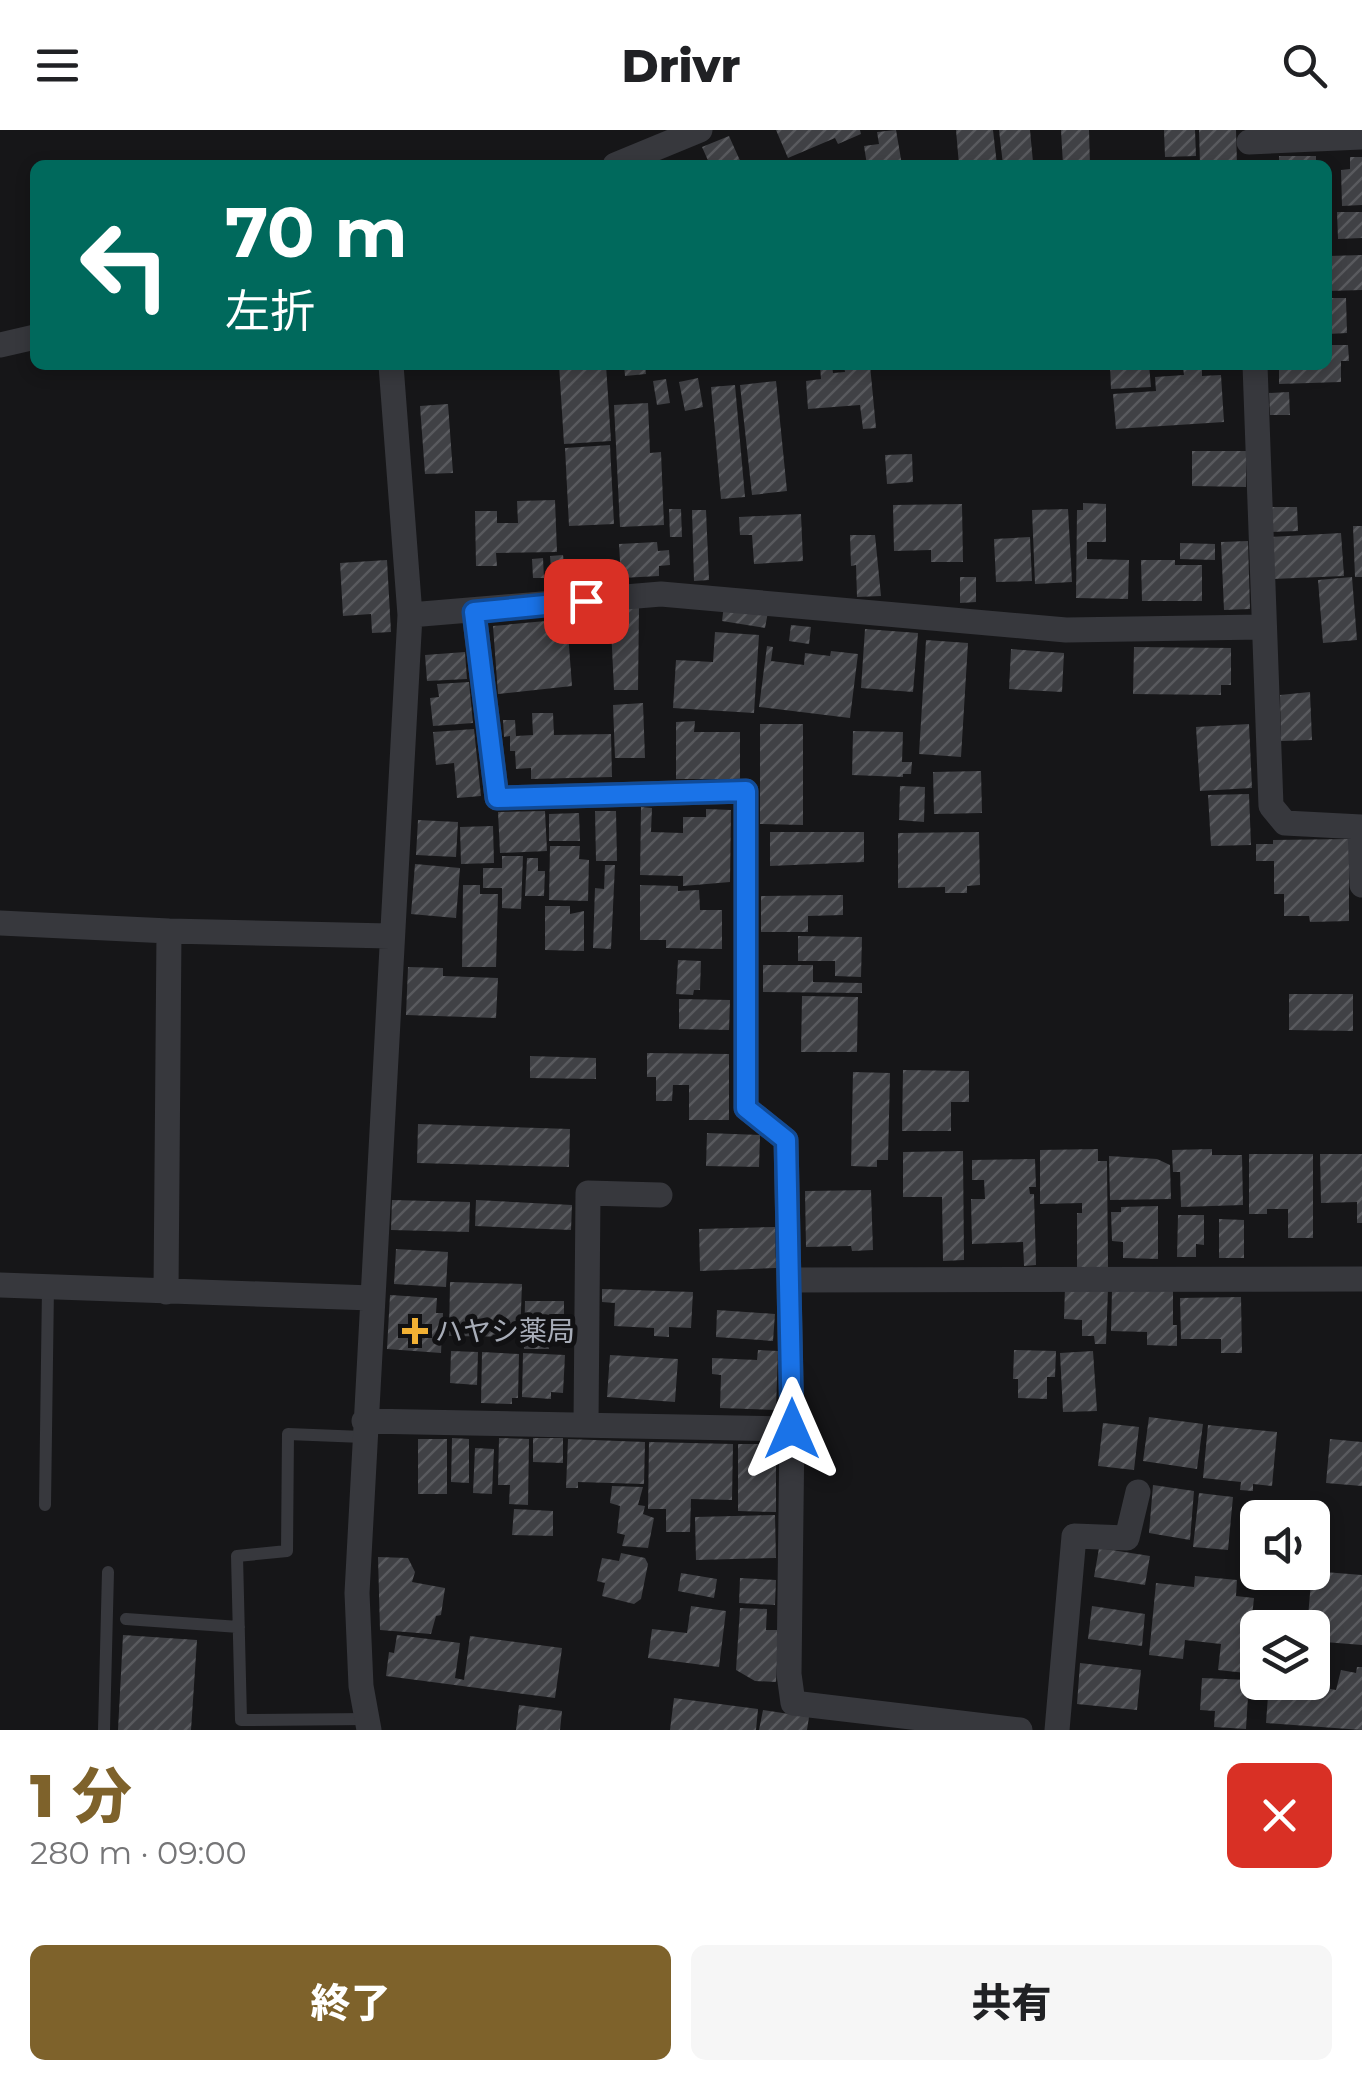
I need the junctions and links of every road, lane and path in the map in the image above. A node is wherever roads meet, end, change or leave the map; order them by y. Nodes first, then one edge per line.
1 (700, 130) edge
2 (1362, 137) edge
3 (663, 138) edge
4 (1249, 146) edge
5 (624, 160) edge
6 (30, 338) edge
7 (0, 345) edge
8 (391, 370) edge
9 (1255, 370) edge
10 (474, 612) junction
11 (410, 615) junction
12 (1262, 627) junction
13 (1361, 827) edge
14 (1362, 885) edge
15 (0, 923) edge
16 (169, 932) junction
17 (390, 936) junction
18 (660, 1195) dead end
19 (1362, 1279) edge
20 (792, 1280) junction
21 (0, 1286) edge
22 (48, 1288) junction
23 (166, 1292) junction
24 (372, 1298) junction
25 (586, 1425) junction
26 (363, 1429) junction
27 (792, 1429) junction
28 (1138, 1492) dead end
29 (45, 1505) dead end
30 (108, 1572) dead end
31 (126, 1618) dead end
32 (239, 1627) junction
33 (368, 1724) edge
34 (104, 1730) edge
35 (1020, 1730) edge
36 (1057, 1730) edge

1 - 3 street
2 - 4 street
3 - 5 street
6 - 7 street
8 - 11 street
9 - 12 street
10 - 11 street
10 - 12 street
10 - 20 street
11 - 17 street
12 - 13 street
13 - 14 street
15 - 16 street
16 - 17 street
16 - 23 street
17 - 24 street
18 - 25 street
19 - 20 street
20 - 27 street
21 - 22 street
22 - 23 street
22 - 29 lane
23 - 24 street
24 - 26 street
25 - 26 street
25 - 27 street
26 - 32 lane
26 - 33 street
27 - 35 street
28 - 36 street
30 - 34 lane
31 - 32 lane
32 - 33 lane

